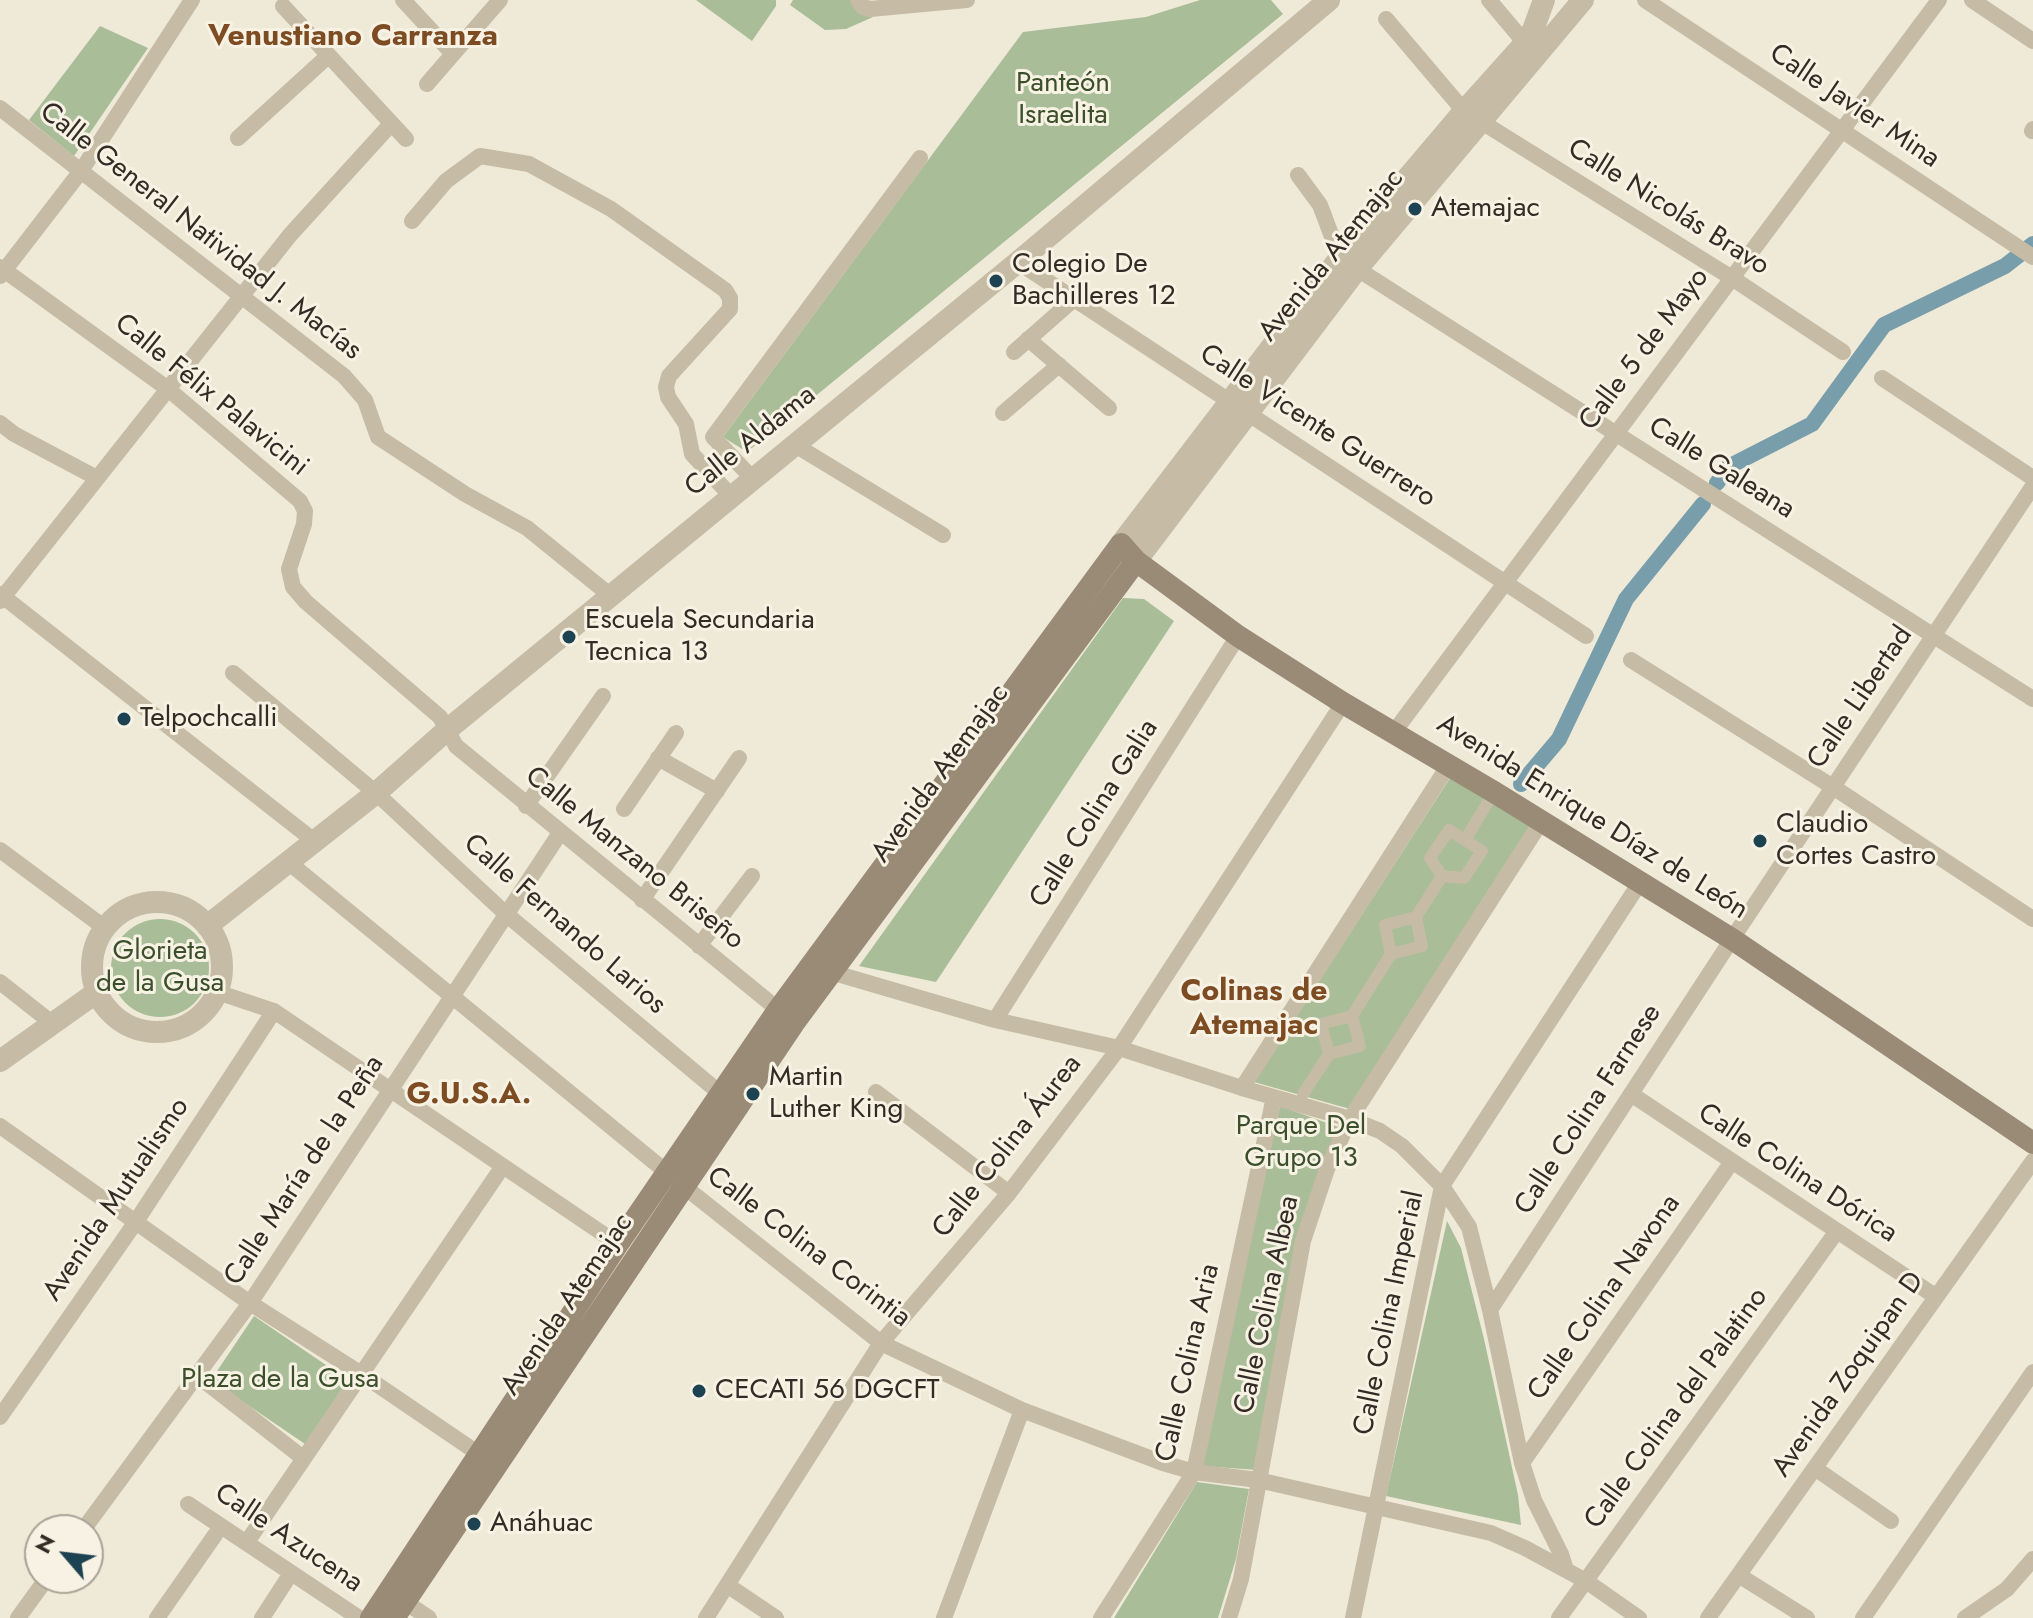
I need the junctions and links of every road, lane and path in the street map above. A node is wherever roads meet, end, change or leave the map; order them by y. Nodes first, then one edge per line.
1 (192, 0) edge
2 (403, 0) edge
3 (500, 0) edge
4 (858, 0) edge
5 (967, 0) edge
6 (1329, 0) edge
7 (1489, 0) edge
8 (1544, 0) edge
9 (1583, 0) edge
10 (1645, 0) edge
11 (1939, 0) edge
12 (1972, 0) edge
13 (283, 6) dead end
14 (1386, 19) dead end
15 (2033, 41) edge
16 (1525, 43) junction
17 (453, 54) junction
18 (328, 56) junction
19 (427, 84) dead end
20 (0, 108) edge
21 (1472, 116) junction
22 (391, 124) junction
23 (1842, 130) junction
24 (238, 138) dead end
25 (406, 139) dead end
26 (920, 158) dead end
27 (81, 171) junction
28 (1298, 175) dead end
29 (412, 221) dead end
30 (2033, 257) edge
31 (1018, 262) junction
32 (1348, 263) junction
33 (1, 272) edge
34 (1732, 278) junction
35 (241, 296) junction
36 (1074, 299) junction
37 (1028, 339) junction
38 (1014, 352) dead end
39 (1843, 352) dead end
40 (1059, 365) junction
41 (1882, 378) dead end
42 (168, 389) junction
43 (1240, 406) junction
44 (1109, 408) dead end
45 (1003, 413) dead end
46 (0, 423) edge
47 (1616, 433) junction
48 (795, 445) junction
49 (97, 478) junction
50 (2033, 478) edge
51 (753, 479) junction
52 (2033, 486) edge
53 (732, 497) junction
54 (943, 535) dead end
55 (1128, 552) junction
56 (1506, 582) junction
57 (611, 596) junction
58 (1, 597) edge
59 (1934, 635) junction
60 (1238, 636) junction
61 (1586, 636) dead end
62 (1631, 660) dead end
63 (233, 673) dead end
64 (603, 696) dead end
65 (2033, 699) edge
66 (1343, 703) junction
67 (447, 730) junction
68 (1394, 732) junction
69 (676, 733) dead end
70 (658, 758) junction
71 (739, 758) dead end
72 (1448, 766) junction
73 (1833, 787) junction
74 (717, 791) junction
75 (1494, 792) junction
76 (376, 793) junction
77 (526, 806) junction
78 (624, 809) dead end
79 (1541, 822) junction
80 (560, 833) junction
81 (313, 840) junction
82 (1465, 840) junction
83 (0, 850) edge
84 (287, 861) junction
85 (752, 876) dead end
86 (1442, 876) junction
87 (1641, 881) junction
88 (642, 900) junction
89 (506, 914) junction
90 (1416, 917) junction
91 (2033, 919) edge
92 (207, 926) junction
93 (105, 928) junction
94 (1732, 939) junction
95 (699, 946) junction
96 (1391, 954) junction
97 (822, 969) junction
98 (0, 982) edge
99 (97, 992) junction
100 (217, 992) junction
101 (451, 996) junction
102 (274, 1011) junction
103 (786, 1016) junction
104 (1352, 1016) junction
105 (995, 1020) junction
106 (52, 1023) junction
107 (1119, 1048) junction
108 (1329, 1054) junction
109 (0, 1061) edge
110 (1242, 1088) junction
111 (389, 1089) junction
112 (876, 1092) dead end
113 (721, 1094) junction
114 (1303, 1094) dead end
115 (1631, 1094) junction
116 (1274, 1097) junction
117 (1350, 1119) junction
118 (0, 1126) edge
119 (2033, 1143) edge
120 (2033, 1161) edge
121 (1731, 1163) junction
122 (503, 1166) junction
123 (675, 1179) junction
124 (1442, 1186) junction
125 (1009, 1193) junction
126 (135, 1223) junction
127 (1837, 1231) junction
128 (618, 1244) junction
129 (1935, 1296) junction
130 (250, 1303) junction
131 (1490, 1310) junction
132 (881, 1343) junction
133 (2033, 1372) edge
134 (363, 1375) junction
135 (198, 1376) junction
136 (1022, 1410) junction
137 (0, 1417) edge
138 (479, 1454) junction
139 (303, 1458) junction
140 (1522, 1463) junction
141 (1816, 1469) junction
142 (1194, 1472) junction
143 (1258, 1480) junction
144 (188, 1504) dead end
145 (1377, 1507) junction
146 (95, 1514) edge
147 (1891, 1521) dead end
148 (215, 1535) dead end
149 (247, 1542) junction
150 (2033, 1559) edge
151 (1566, 1570) junction
152 (1740, 1576) junction
153 (286, 1581) dead end
154 (1586, 1581) junction
155 (727, 1585) junction
156 (35, 1594) edge
157 (395, 1604) edge
158 (18, 1618) edge
159 (157, 1618) edge
160 (262, 1618) edge
161 (359, 1618) edge
162 (371, 1618) edge
163 (429, 1618) edge
164 (706, 1618) edge
165 (776, 1618) edge
166 (944, 1618) edge
167 (1101, 1618) edge
168 (1229, 1618) edge
169 (1353, 1618) edge
170 (1559, 1618) edge
171 (1639, 1618) edge
172 (1708, 1618) edge
173 (1807, 1618) edge
174 (1863, 1618) edge
175 (1965, 1618) edge

1 - 27 street
2 - 17 street
3 - 17 street
4 - 5 street
6 - 31 street, Calle Aldama
7 - 16 street
8 - 16 street, Avenida Atemajac
9 - 21 street, Avenida Atemajac
10 - 23 street, Calle Javier Mina
11 - 23 street, Calle 5 de Mayo
12 - 15 street
13 - 18 street
14 - 21 street, Calle Nicolás Bravo
16 - 21 street, Avenida Atemajac
17 - 19 street
18 - 22 street
18 - 24 street
20 - 27 street, Calle General Natividad J. Macías
21 - 32 street, Avenida Atemajac
21 - 34 street, Calle Nicolás Bravo
22 - 25 street
22 - 35 street
23 - 30 street, Calle Javier Mina
23 - 34 street, Calle 5 de Mayo
26 - 51 street
27 - 33 street
27 - 35 street, Calle General Natividad J. Macías
28 - 32 street
29 - 53 street
31 - 36 street, Calle Vicente Guerrero
31 - 48 street, Calle Aldama
32 - 43 street, Avenida Atemajac
32 - 47 street, Calle Galeana
33 - 42 street, Calle Félix Palavicini
34 - 39 street, Calle Nicolás Bravo
34 - 47 street, Calle 5 de Mayo
35 - 42 street
35 - 57 street, Calle General Natividad J. Macías
36 - 37 street
36 - 43 street, Calle Vicente Guerrero
37 - 38 street
37 - 40 street
40 - 44 street
40 - 45 street
41 - 50 street
42 - 49 street
42 - 67 street, Calle Félix Palavicini
43 - 55 street, Avenida Atemajac
43 - 56 street, Calle Vicente Guerrero
46 - 49 street
47 - 56 street, Calle 5 de Mayo
47 - 59 street, Calle Galeana
48 - 51 street, Calle Aldama
48 - 54 street
49 - 58 street
51 - 53 street, Calle Aldama
52 - 59 street, Calle Libertad
53 - 57 street, Calle Aldama
55 - 60 main road, Avenida Enrique Díaz de León
55 - 97 main road, Avenida Atemajac
56 - 61 street, Calle Vicente Guerrero
56 - 68 street, Calle 5 de Mayo
57 - 67 street, Calle Aldama
58 - 81 street
59 - 65 street, Calle Galeana
59 - 73 street, Calle Libertad
60 - 66 main road, Avenida Enrique Díaz de León
60 - 105 street, Calle Colina Galia
62 - 73 street
63 - 76 street, Calle Fernando Larios
64 - 77 street
66 - 68 main road, Avenida Enrique Díaz de León
66 - 107 street, Calle Colina Áurea
67 - 76 street, Calle Aldama
67 - 77 street, Calle Manzano Briseño
68 - 72 main road, Avenida Enrique Díaz de León
69 - 70 street
70 - 74 street
70 - 78 street
71 - 74 street
72 - 75 main road, Avenida Enrique Díaz de León
72 - 110 street
73 - 91 street
73 - 94 street, Calle Libertad
74 - 88 street
75 - 79 main road, Avenida Enrique Díaz de León
75 - 82 street
76 - 81 street, Calle Aldama
76 - 89 street, Calle Fernando Larios
77 - 80 street, Calle Manzano Briseño
79 - 87 main road, Avenida Enrique Díaz de León
79 - 117 street, Calle Colina Albea
80 - 88 street, Calle Manzano Briseño
80 - 89 street, Calle María de la Peña
81 - 84 street, Calle Aldama
82 - 86 street
82 - 86 street
83 - 93 street
84 - 92 street, Calle Aldama
84 - 101 street, Calle Colina Corintia
85 - 95 street
86 - 90 street
87 - 94 main road, Avenida Enrique Díaz de León
87 - 124 street, Calle Colina Imperial
88 - 95 street, Calle Manzano Briseño
89 - 101 street, Calle María de la Peña
89 - 113 street, Calle Fernando Larios
90 - 96 street
90 - 96 street
92 - 93 street
92 - 100 street
93 - 99 street
94 - 115 street, Calle Colina Farnese
94 - 119 main road, Avenida Enrique Díaz de León
95 - 103 street, Calle Manzano Briseño
96 - 104 street
97 - 103 main road, Avenida Atemajac
97 - 105 street
98 - 106 street
99 - 100 street
99 - 106 street
100 - 102 street
101 - 111 street, Calle María de la Peña
101 - 123 street, Calle Colina Corintia
102 - 111 street
102 - 126 street, Avenida Mutualismo
103 - 113 main road, Avenida Atemajac
103 - 123 main road, Avenida Atemajac
104 - 108 street
104 - 108 street
105 - 107 street
106 - 109 street
107 - 110 street
107 - 125 street, Calle Colina Áurea
108 - 114 street
110 - 116 street
111 - 122 street
111 - 130 street, Calle María de la Peña
112 - 125 street
113 - 123 main road, Avenida Atemajac
115 - 121 street, Calle Colina Dórica
115 - 131 street, Calle Colina Farnese
116 - 117 street
116 - 142 street, Calle Colina Aria
117 - 124 street
117 - 143 street, Calle Colina Albea
118 - 126 street
120 - 129 street, Avenida Zoquipan D
121 - 127 street, Calle Colina Dórica
121 - 140 street, Calle Colina Navona
122 - 128 street
122 - 134 street
123 - 128 main road, Avenida Atemajac
123 - 132 street, Calle Colina Corintia
123 - 157 main road, Avenida Atemajac
124 - 131 street
124 - 145 street, Calle Colina Imperial
125 - 132 street, Calle Colina Áurea
126 - 130 street
126 - 137 street, Avenida Mutualismo
127 - 129 street, Calle Colina Dórica
127 - 154 street, Calle Colina del Palatino
128 - 138 main road, Avenida Atemajac
129 - 141 street, Avenida Zoquipan D
130 - 134 street
130 - 135 street, Calle María de la Peña
131 - 140 street
132 - 136 street, Calle Colina Corintia
132 - 155 street, Calle Colina Áurea
133 - 174 street
134 - 138 street
134 - 139 street
135 - 139 street
135 - 146 street, Calle María de la Peña
136 - 142 street, Calle Colina Corintia
136 - 166 street
138 - 157 main road, Avenida Atemajac
139 - 149 street
140 - 151 street
141 - 147 street
141 - 152 street, Avenida Zoquipan D
142 - 143 street, Calle Colina Corintia
142 - 167 street, Calle Colina Aria
143 - 145 street, Calle Colina Corintia
143 - 168 street, Calle Colina Albea
144 - 149 street, Calle Azucena
145 - 151 street, Calle Colina Corintia
145 - 169 street, Calle Colina Imperial
148 - 159 street
149 - 161 street, Calle Azucena
150 - 175 street
151 - 154 street, Calle Colina Corintia
152 - 172 street, Avenida Zoquipan D
152 - 173 street
153 - 160 street
154 - 170 street, Calle Colina del Palatino
154 - 171 street, Calle Colina Corintia
155 - 164 street, Calle Colina Áurea
155 - 165 street
156 - 158 street
157 - 162 main road, Avenida Atemajac
157 - 163 street

